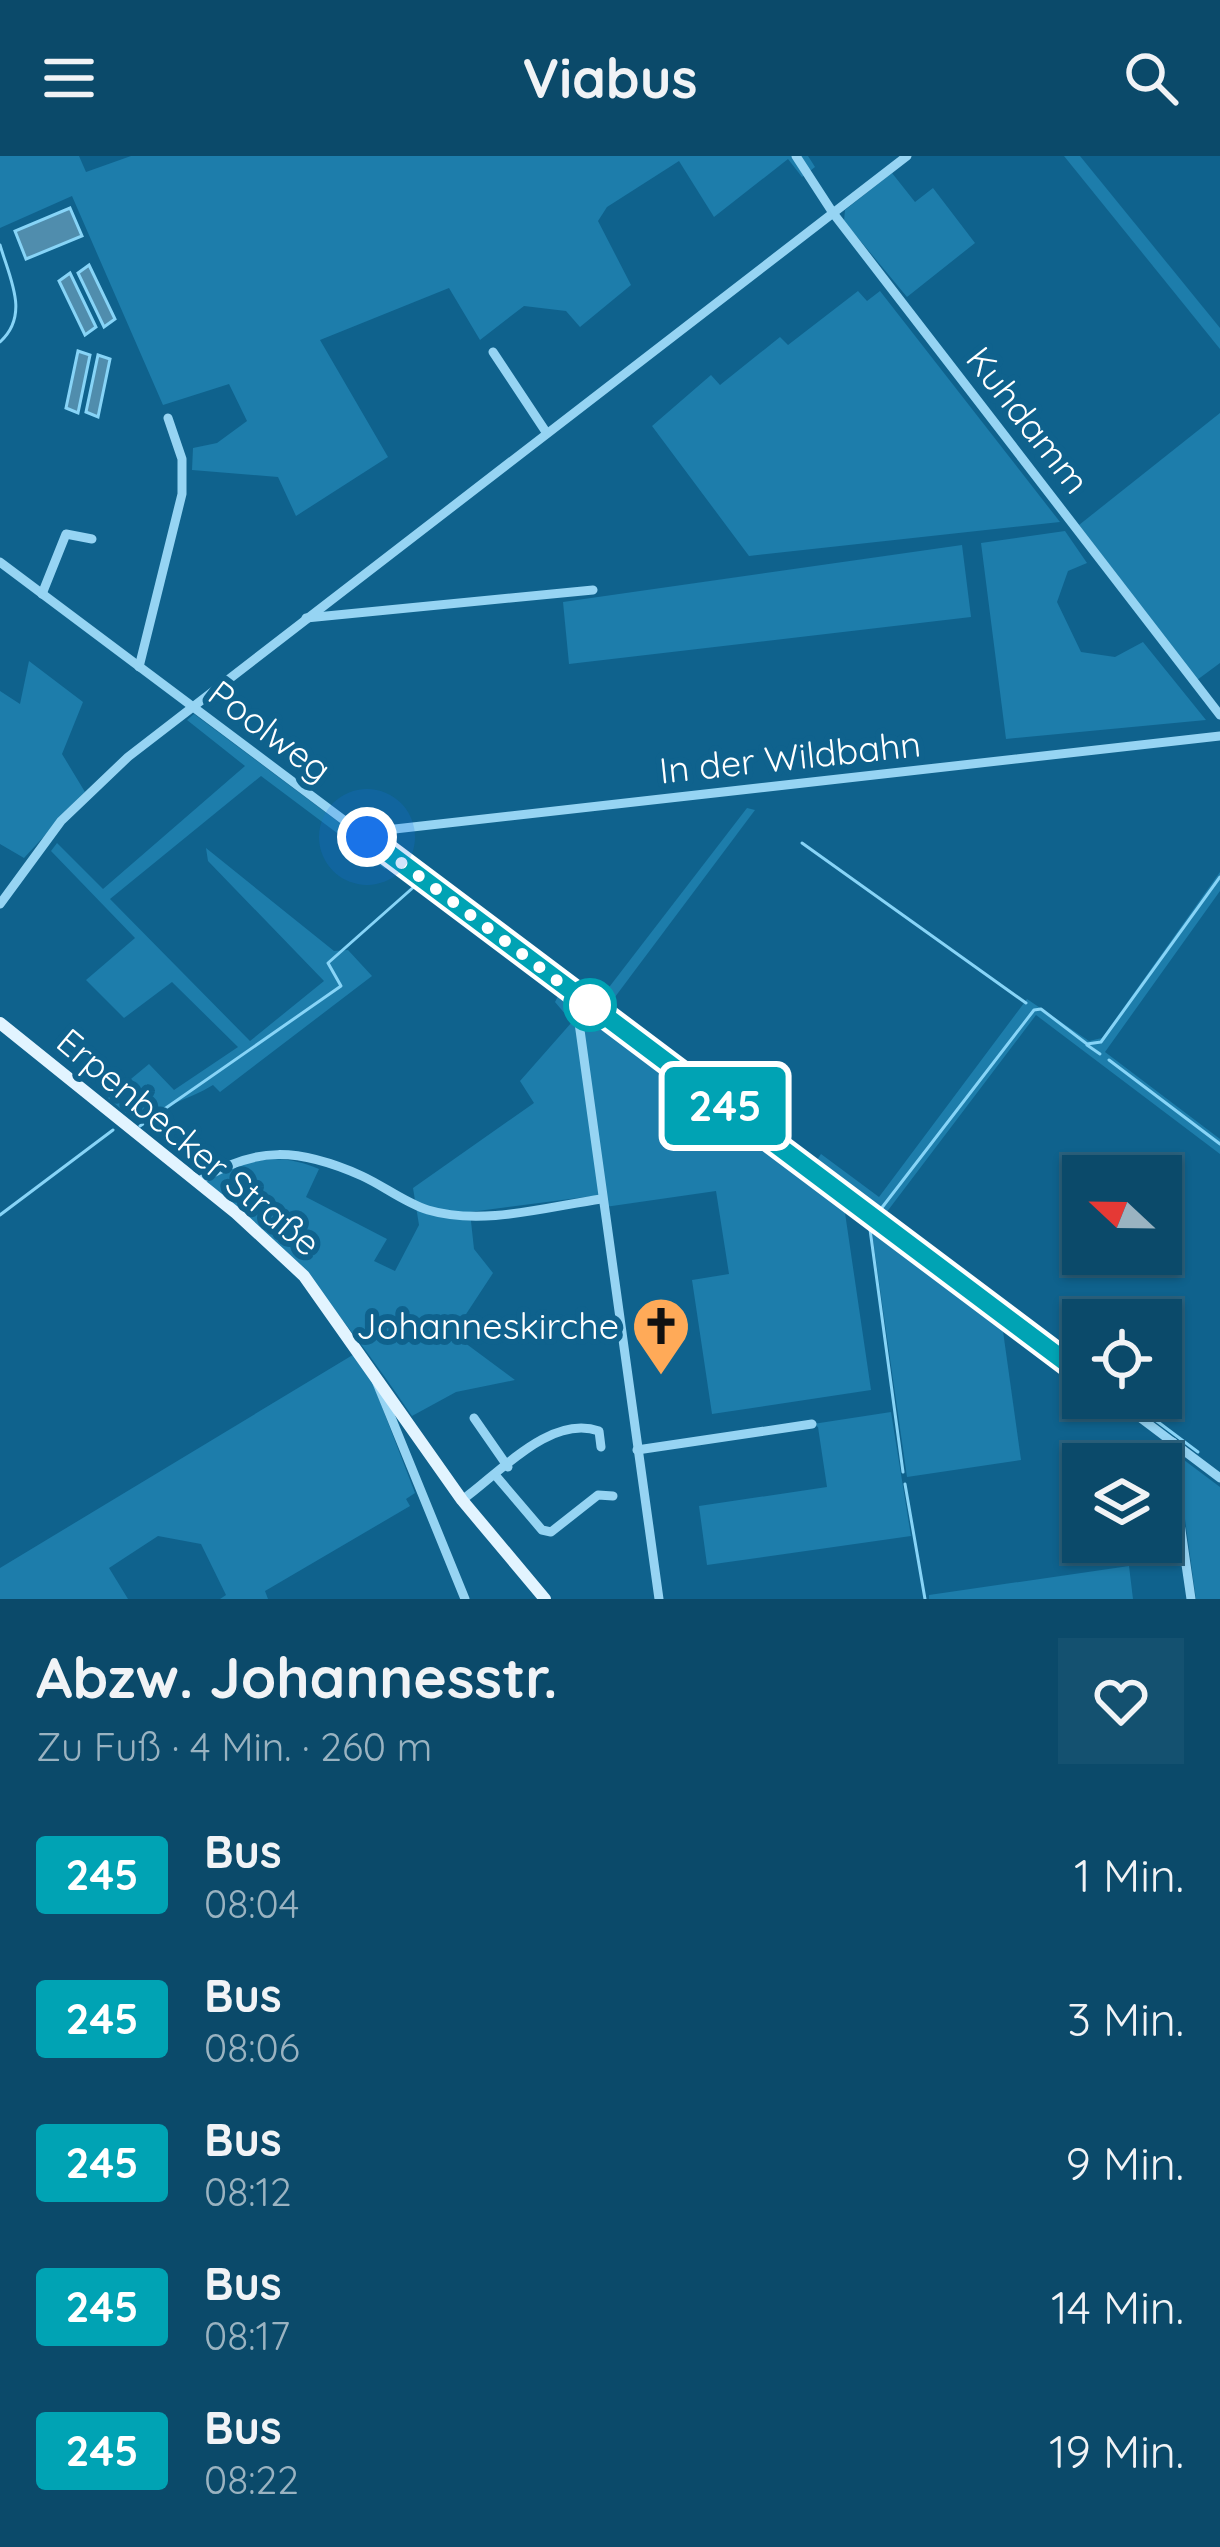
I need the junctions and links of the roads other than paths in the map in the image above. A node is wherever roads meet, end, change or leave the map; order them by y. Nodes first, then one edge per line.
1 (796, 156) edge
2 (907, 156) edge
3 (833, 213) junction
4 (493, 352) dead end
5 (168, 418) dead end
6 (546, 432) junction
7 (92, 539) dead end
8 (0, 562) edge
9 (593, 590) dead end
10 (43, 594) junction
11 (306, 618) junction
12 (139, 667) junction
13 (191, 706) junction
14 (1220, 715) edge
15 (1220, 736) edge
16 (367, 837) junction
17 (0, 904) edge
18 (575, 994) junction
19 (0, 1023) edge
20 (197, 1182) junction
21 (602, 1199) junction
22 (1062, 1359) edge
23 (375, 1372) junction
24 (474, 1418) dead end
25 (1142, 1419) edge
26 (812, 1424) dead end
27 (1173, 1442) junction
28 (601, 1447) dead end
29 (637, 1450) junction
30 (508, 1467) junction
31 (496, 1476) junction
32 (1220, 1478) edge
33 (614, 1496) dead end
34 (462, 1500) junction
35 (464, 1599) edge
36 (545, 1599) edge
37 (659, 1599) edge
38 (1191, 1599) edge

1 - 3 street, Kuhdamm
2 - 3 street
3 - 6 street
3 - 14 street, Kuhdamm
4 - 6 street
5 - 12 street
6 - 11 street
7 - 10 street
8 - 10 street, Poolweg
9 - 11 street
10 - 12 street, Poolweg
11 - 13 street
12 - 13 street, Poolweg
13 - 16 street, Poolweg
13 - 17 street
15 - 16 street, In der Wildbahn
16 - 18 street, Poolweg
18 - 21 street
18 - 22 street, Poolweg
19 - 20 main road, Erpenbecker Straße
20 - 21 street
20 - 23 main road, Erpenbecker Straße
21 - 29 street
23 - 34 main road, Erpenbecker Straße
23 - 35 street, Erpenbecker Straße
24 - 30 street
25 - 27 street
26 - 29 street
27 - 32 street
27 - 38 street
28 - 30 street
29 - 37 street
30 - 31 street
31 - 33 street
31 - 34 street
34 - 36 main road, Erpenbecker Straße

